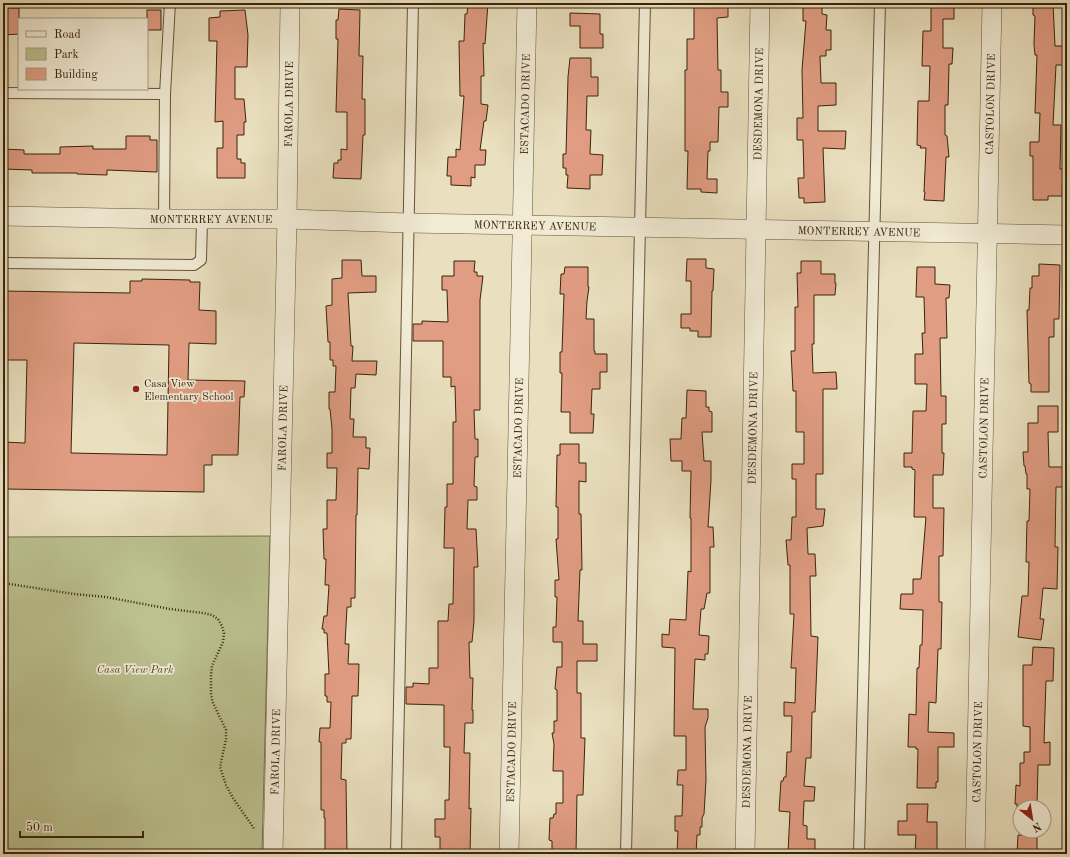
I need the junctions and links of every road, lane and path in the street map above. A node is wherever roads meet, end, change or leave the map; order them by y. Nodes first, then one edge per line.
1 (170, 3) edge
2 (290, 3) edge
3 (413, 3) edge
4 (528, 3) edge
5 (645, 3) edge
6 (760, 3) edge
7 (880, 3) edge
8 (992, 3) edge
9 (3, 93) edge
10 (165, 94) junction
11 (3, 216) edge
12 (287, 219) junction
13 (164, 220) junction
14 (202, 220) junction
15 (408, 223) junction
16 (523, 225) junction
17 (640, 227) junction
18 (755, 229) junction
19 (874, 232) junction
20 (986, 234) junction
21 (1067, 235) edge
22 (3, 264) edge
23 (3, 583) edge
24 (259, 833) dead end
25 (273, 854) edge
26 (396, 854) edge
27 (509, 854) edge
28 (626, 854) edge
29 (745, 854) edge
30 (859, 854) edge
31 (975, 854) edge

1 - 10 lane
2 - 12 street, FAROLA DRIVE
3 - 15 lane
4 - 16 street, ESTACADO DRIVE
5 - 17 lane
6 - 18 street, DESDEMONA DRIVE
7 - 19 lane
8 - 20 street, CASTOLON DRIVE
9 - 10 lane
10 - 13 lane
11 - 13 street, MONTERREY AVENUE
12 - 14 street, MONTERREY AVENUE
12 - 15 street, MONTERREY AVENUE
12 - 25 street, FAROLA DRIVE
13 - 14 street, MONTERREY AVENUE
14 - 22 lane
15 - 16 street, MONTERREY AVENUE
15 - 26 lane
16 - 17 street, MONTERREY AVENUE
16 - 27 street, ESTACADO DRIVE
17 - 18 street, MONTERREY AVENUE
17 - 28 lane
18 - 19 street, MONTERREY AVENUE
18 - 29 street, DESDEMONA DRIVE
19 - 20 street, MONTERREY AVENUE
19 - 30 lane
20 - 21 street, MONTERREY AVENUE
20 - 31 street, CASTOLON DRIVE
23 - 24 path

